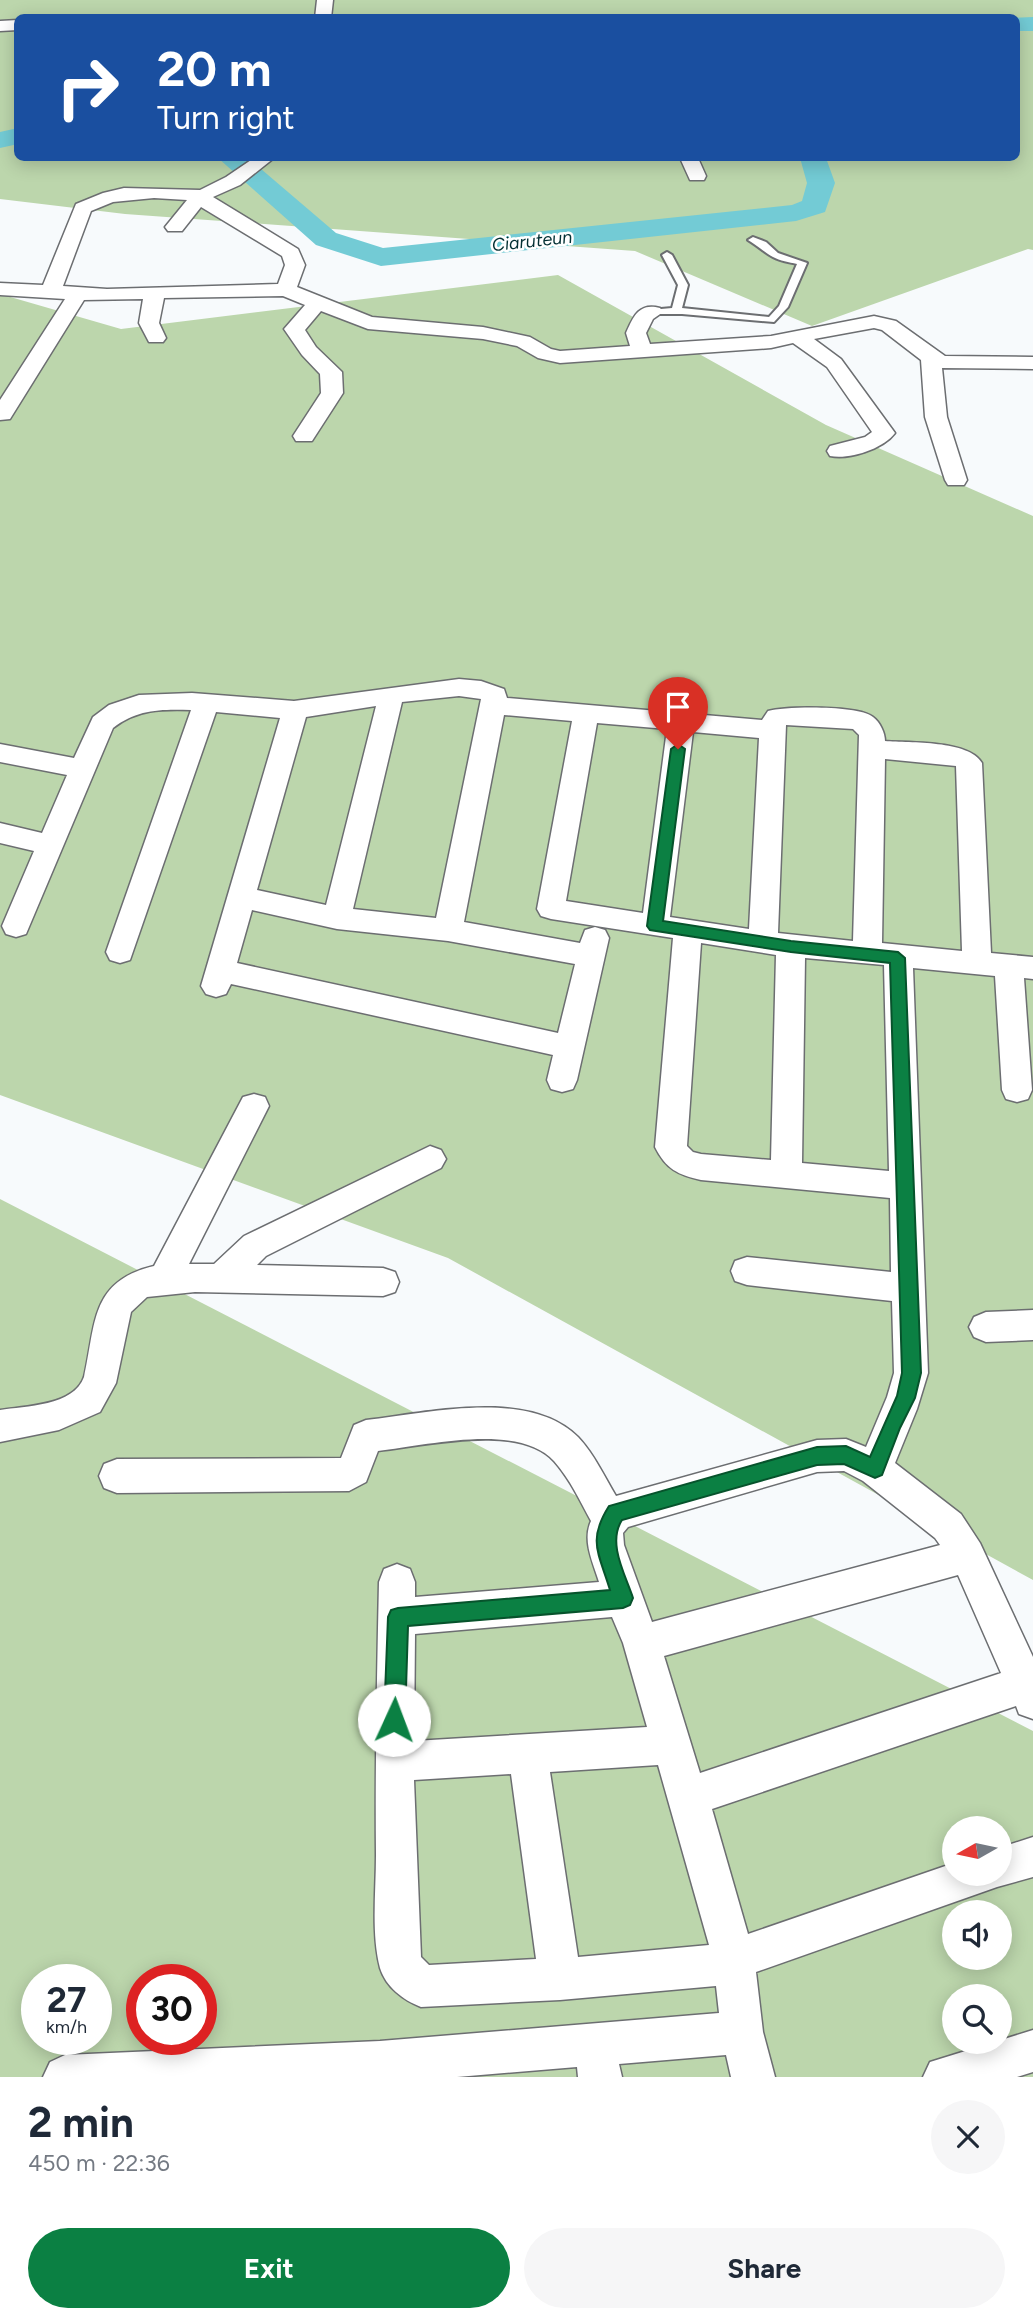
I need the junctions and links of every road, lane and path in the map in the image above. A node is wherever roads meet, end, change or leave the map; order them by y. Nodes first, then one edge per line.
1 (260, 161) edge
2 (690, 161) edge
3 (697, 176) dead end
4 (199, 196) junction
5 (175, 227) dead end
6 (753, 240) dead end
7 (667, 255) dead end
8 (0, 289) edge
9 (286, 290) junction
10 (155, 292) junction
11 (50, 293) junction
12 (78, 295) junction
13 (317, 303) junction
14 (676, 311) junction
15 (653, 312) joint
16 (156, 338) dead end
17 (799, 338) junction
18 (642, 352) junction
19 (931, 358) junction
20 (1033, 363) edge
21 (2, 414) edge
22 (304, 436) dead end
23 (838, 451) dead end
24 (956, 480) dead end
25 (391, 696) junction
26 (206, 704) junction
27 (493, 705) junction
28 (295, 710) junction
29 (586, 713) junction
30 (681, 724) junction
31 (773, 730) junction
32 (871, 749) junction
33 (0, 753) edge
34 (82, 769) junction
35 (0, 833) edge
36 (50, 845) junction
37 (242, 897) junction
38 (600, 917) junction
39 (337, 918) junction
40 (16, 926) dead end
41 (655, 926) junction
42 (448, 930) junction
43 (688, 931) junction
44 (777, 944) junction
45 (120, 952) dead end
46 (591, 956) junction
47 (882, 956) junction
48 (977, 964) junction
49 (1021, 967) edge
50 (570, 1047) junction
51 (562, 1080) dead end
52 (1017, 1090) dead end
53 (254, 1106) dead end
54 (430, 1159) dead end
55 (786, 1175) junction
56 (905, 1186) junction
57 (747, 1271) dead end
58 (165, 1278) junction
59 (221, 1279) junction
60 (383, 1282) dead end
61 (909, 1289) junction
62 (1033, 1325) edge
63 (986, 1327) dead end
64 (0, 1426) edge
65 (875, 1469) junction
66 (117, 1476) dead end
67 (610, 1521) junction
68 (967, 1555) junction
69 (623, 1598) junction
70 (642, 1643) junction
71 (1030, 1688) edge
72 (671, 1745) junction
73 (528, 1754) junction
74 (394, 1762) junction
75 (689, 1797) junction
76 (1033, 1857) edge
77 (1012, 1864) edge
78 (947, 1886) edge
79 (734, 1959) junction
80 (560, 1979) junction
81 (742, 2032) junction
82 (1033, 2051) edge
83 (597, 2061) edge
84 (433, 2067) edge
85 (988, 2071) edge
86 (268, 2072) edge
87 (107, 2076) edge
88 (65, 2077) edge
89 (753, 2077) edge
90 (945, 2077) edge

1 - 4 street
2 - 3 street
4 - 5 street
4 - 9 street
4 - 11 street
6 - 14 lane
7 - 14 lane
8 - 11 street
9 - 10 street
9 - 13 street
10 - 12 street
10 - 16 street
11 - 12 street
12 - 21 street
13 - 18 street
13 - 22 street
14 - 15 lane
15 - 18 street
17 - 18 street
17 - 19 street
17 - 23 street
19 - 20 street
19 - 24 street
25 - 27 street
25 - 28 street
25 - 39 street
26 - 28 street
26 - 34 street
26 - 45 street
27 - 29 street
27 - 42 street
28 - 37 street
29 - 30 street
29 - 38 street
30 - 31 street
30 - 41 street
31 - 32 street
31 - 44 street
32 - 47 street
32 - 48 street
33 - 34 street
34 - 36 street
35 - 36 street
36 - 40 street
37 - 39 street
37 - 50 street
38 - 41 street
38 - 46 street
39 - 42 street
41 - 43 street
42 - 46 street
43 - 44 street
43 - 55 street
44 - 47 street
44 - 55 street
46 - 50 street
47 - 48 street
47 - 56 street
48 - 49 street
49 - 52 street
50 - 51 street
53 - 58 street
54 - 59 street
55 - 56 street
56 - 61 street
57 - 61 street
58 - 59 street
58 - 64 street
59 - 60 street
61 - 65 street
62 - 63 street
65 - 67 street
65 - 68 street
66 - 67 street
67 - 69 street
68 - 70 street
68 - 71 street
69 - 70 street
69 - 74 street
70 - 72 street
71 - 75 street
72 - 73 street
72 - 75 street
73 - 74 street
73 - 80 street
74 - 80 street
75 - 79 street
76 - 77 street
78 - 79 street
79 - 80 street
79 - 81 street
81 - 83 street
81 - 89 street
82 - 85 street
83 - 84 street
84 - 86 street
85 - 90 street
86 - 87 street
87 - 88 street

